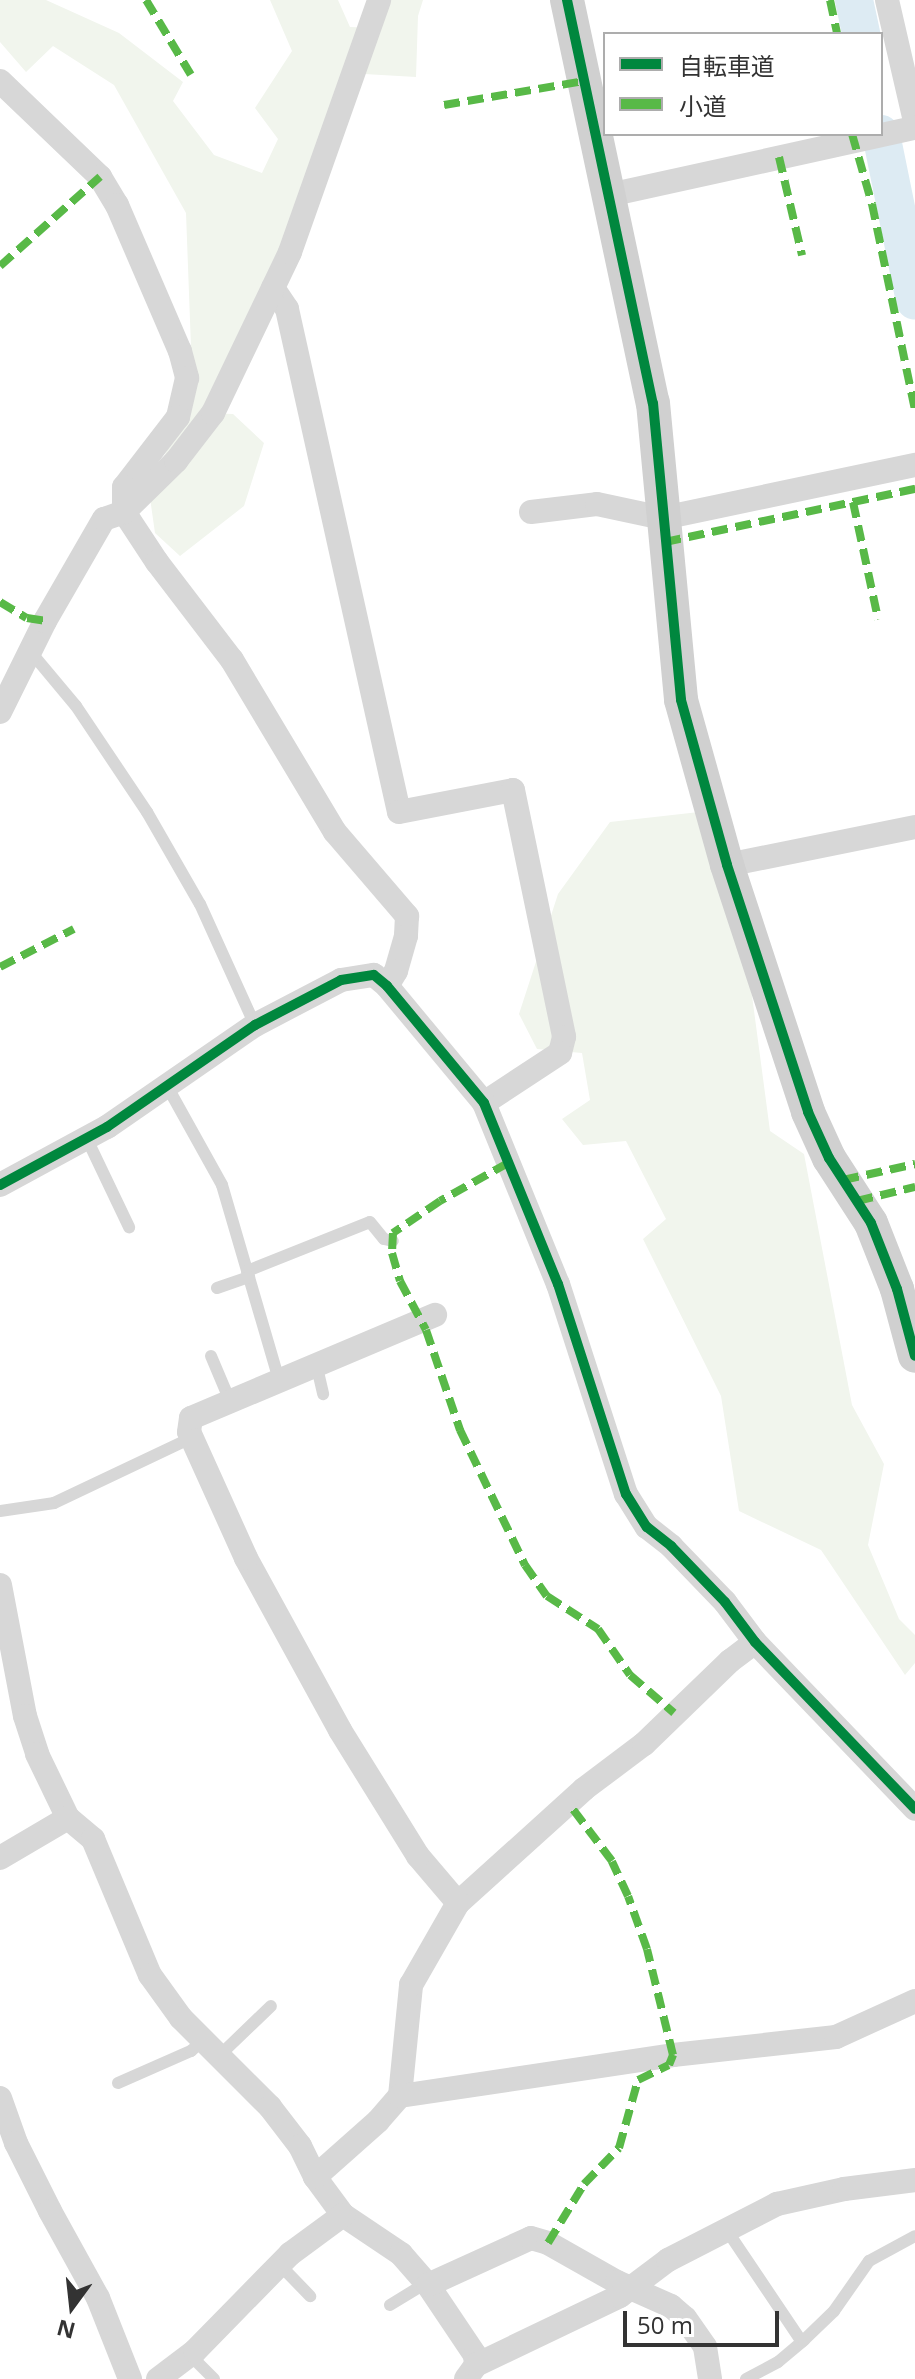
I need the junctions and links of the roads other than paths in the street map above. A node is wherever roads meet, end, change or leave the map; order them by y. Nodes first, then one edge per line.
1 (379, 0) edge
2 (567, 0) edge
3 (887, 0) edge
4 (0, 81) edge
5 (910, 126) edge
6 (883, 133) edge
7 (872, 136) edge
8 (609, 195) junction
9 (273, 288) junction
10 (915, 465) edge
11 (124, 512) junction
12 (531, 512) dead end
13 (663, 518) junction
14 (29, 655) junction
15 (0, 712) edge
16 (915, 827) edge
17 (727, 865) junction
18 (387, 986) junction
19 (255, 1025) junction
20 (167, 1086) junction
21 (484, 1103) junction
22 (87, 1139) junction
23 (0, 1185) edge
24 (129, 1227) dead end
25 (393, 1241) dead end
26 (248, 1274) junction
27 (217, 1288) dead end
28 (435, 1315) dead end
29 (211, 1356) dead end
30 (915, 1356) edge
31 (316, 1363) junction
32 (279, 1380) junction
33 (323, 1394) dead end
34 (230, 1401) junction
35 (191, 1438) junction
36 (0, 1511) edge
37 (0, 1585) edge
38 (755, 1642) junction
39 (915, 1809) edge
40 (68, 1818) junction
41 (0, 1858) edge
42 (458, 1903) junction
43 (915, 2001) edge
44 (271, 2006) dead end
45 (211, 2049) junction
46 (118, 2083) dead end
47 (400, 2096) junction
48 (0, 2098) edge
49 (315, 2177) junction
50 (915, 2180) edge
51 (343, 2215) junction
52 (726, 2228) junction
53 (915, 2236) edge
54 (279, 2264) junction
55 (427, 2284) junction
56 (631, 2288) junction
57 (310, 2296) dead end
58 (390, 2305) dead end
59 (802, 2342) junction
60 (190, 2355) junction
61 (471, 2372) edge
62 (130, 2379) edge
63 (158, 2379) edge
64 (214, 2379) edge
65 (710, 2379) edge
66 (746, 2379) edge

1 - 9 street
2 - 8 street
3 - 5 street
4 - 11 street
5 - 6 street
7 - 8 street
8 - 13 street
9 - 11 street
9 - 21 street
10 - 13 street
11 - 14 street
11 - 18 street
12 - 13 street
13 - 17 street
14 - 15 street
14 - 19 lane
16 - 17 street
17 - 30 street
18 - 19 street
18 - 21 street
19 - 20 street
20 - 22 street
20 - 26 lane
21 - 38 street
22 - 23 street
22 - 24 lane
25 - 26 lane
26 - 27 lane
26 - 32 lane
28 - 31 street
29 - 34 lane
31 - 32 street
31 - 33 lane
32 - 34 street
34 - 35 street
35 - 36 lane
35 - 42 street
37 - 40 street
38 - 39 street
38 - 42 street
40 - 41 street
40 - 45 street
42 - 47 street
43 - 47 street
44 - 45 lane
45 - 46 lane
45 - 49 street
47 - 49 street
48 - 62 street
49 - 51 street
50 - 52 street
51 - 54 street
51 - 55 street
52 - 56 street
52 - 59 lane
53 - 59 lane
54 - 57 lane
54 - 60 street
55 - 56 street
55 - 58 lane
55 - 61 street
56 - 61 street
56 - 65 street
59 - 66 lane
60 - 63 street
60 - 64 lane

